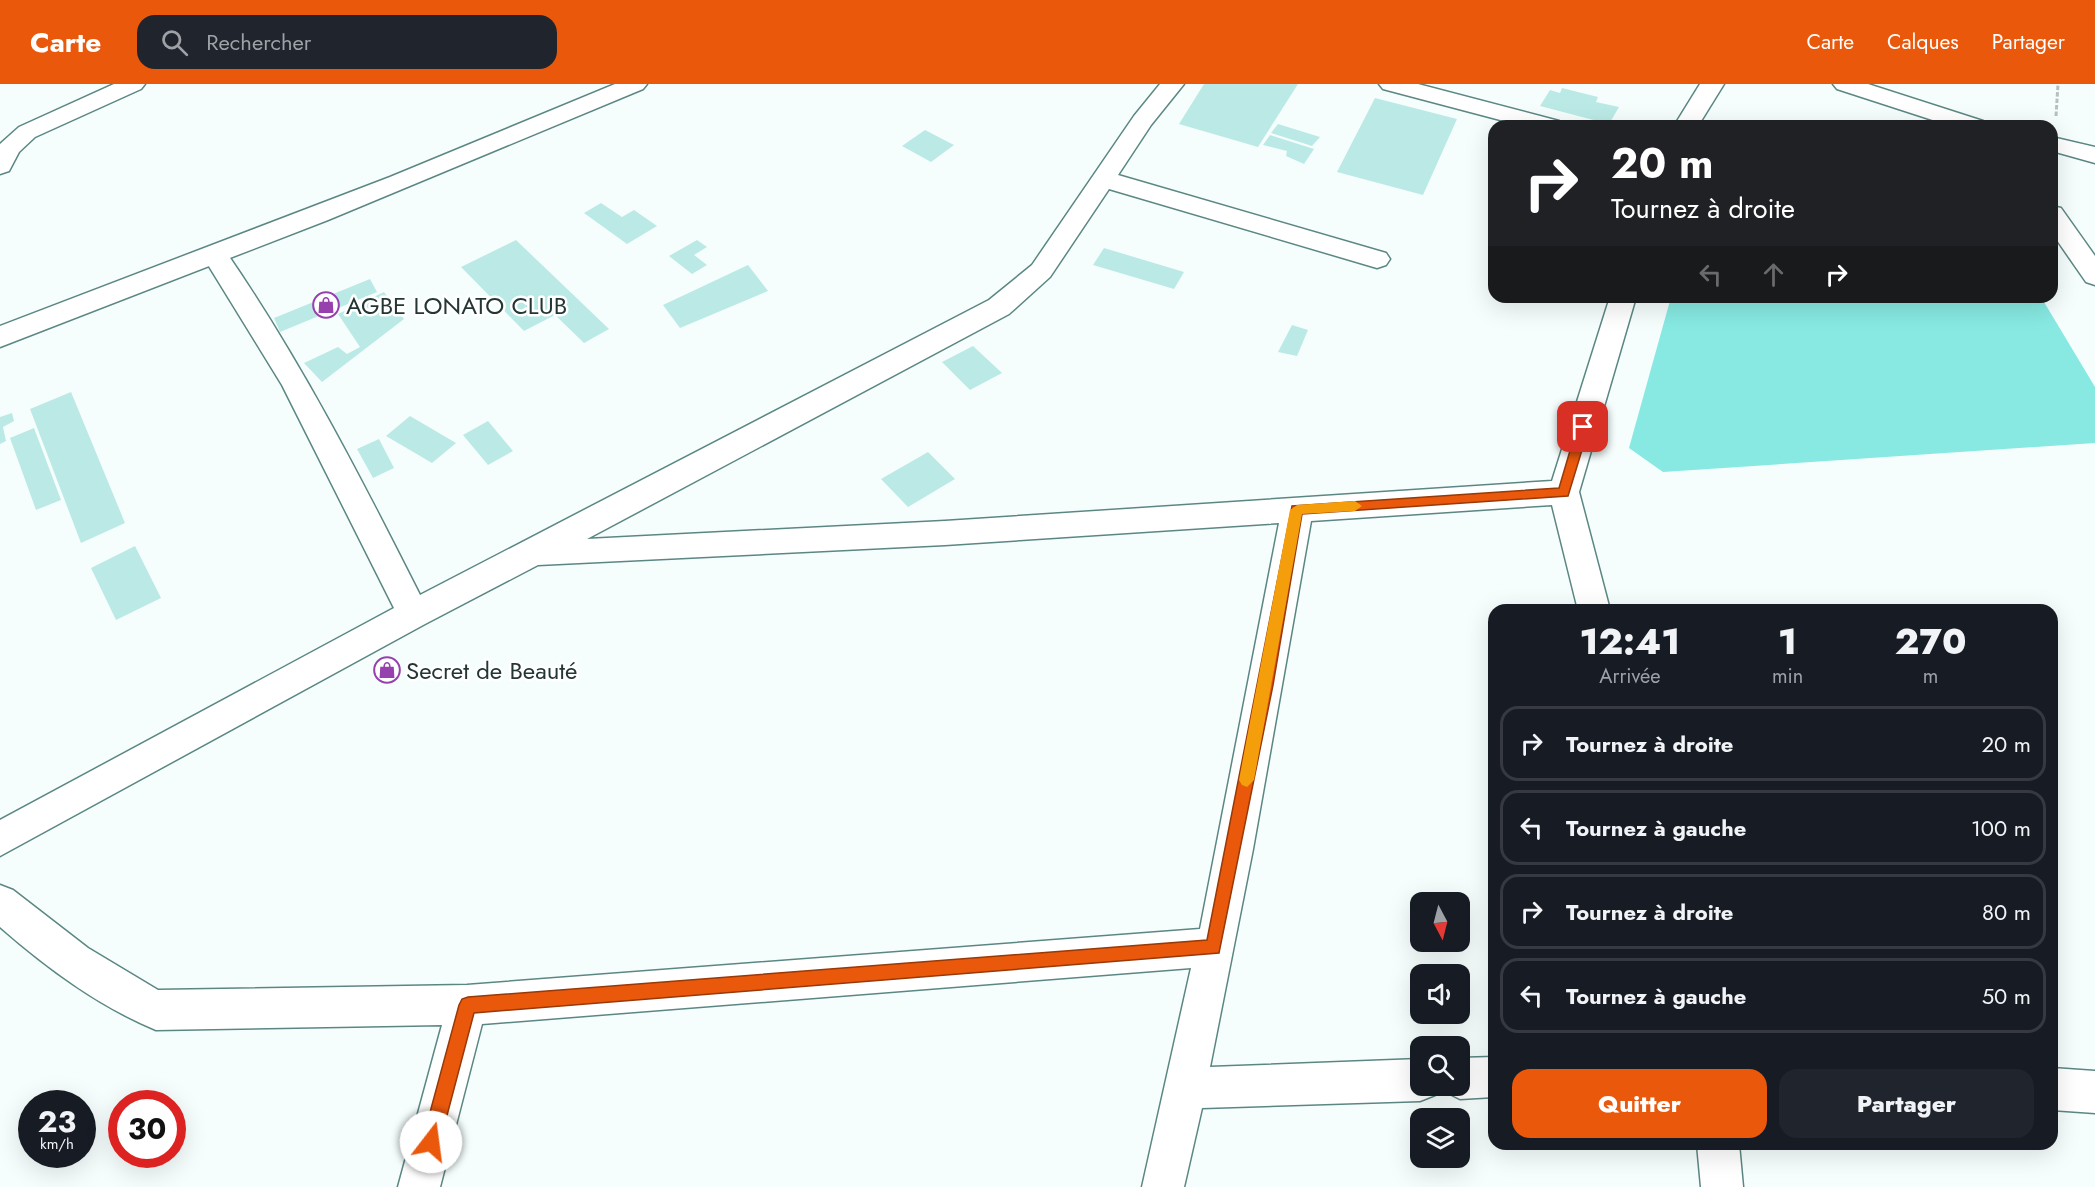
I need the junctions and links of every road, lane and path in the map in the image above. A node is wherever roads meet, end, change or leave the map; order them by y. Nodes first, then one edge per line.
1 (133, 84) edge
2 (635, 84) edge
3 (1172, 84) edge
4 (1391, 84) edge
5 (1712, 84) edge
6 (1845, 84) edge
7 (1525, 120) edge
8 (1690, 120) edge
9 (1956, 120) edge
10 (2058, 146) edge
11 (2095, 155) edge
12 (0, 166) edge
13 (1104, 180) junction
14 (2058, 223) edge
15 (215, 255) junction
16 (1377, 259) dead end
17 (2095, 276) edge
18 (1621, 303) edge
19 (0, 337) edge
20 (1564, 492) junction
21 (1297, 510) junction
22 (531, 554) junction
23 (1592, 604) edge
24 (412, 614) junction
25 (0, 839) edge
26 (0, 903) edge
27 (1213, 947) junction
28 (468, 1005) junction
29 (1488, 1077) edge
30 (1470, 1078) edge
31 (1410, 1080) edge
32 (1186, 1088) junction
33 (2058, 1089) edge
34 (2095, 1092) edge
35 (1719, 1150) edge
36 (419, 1187) edge
37 (1163, 1187) edge
38 (1722, 1187) edge

1 - 12 street
2 - 15 street
3 - 13 street
4 - 7 street
5 - 8 street
6 - 9 street
10 - 11 street
13 - 16 street
13 - 22 street
14 - 17 street
15 - 19 street
15 - 24 street
18 - 20 street
20 - 21 street
20 - 23 street
21 - 22 street
21 - 27 street
22 - 24 street
24 - 25 street
26 - 28 street
27 - 28 street
27 - 32 street
28 - 36 street
29 - 30 street
31 - 32 street
32 - 37 street
33 - 34 street
35 - 38 street

